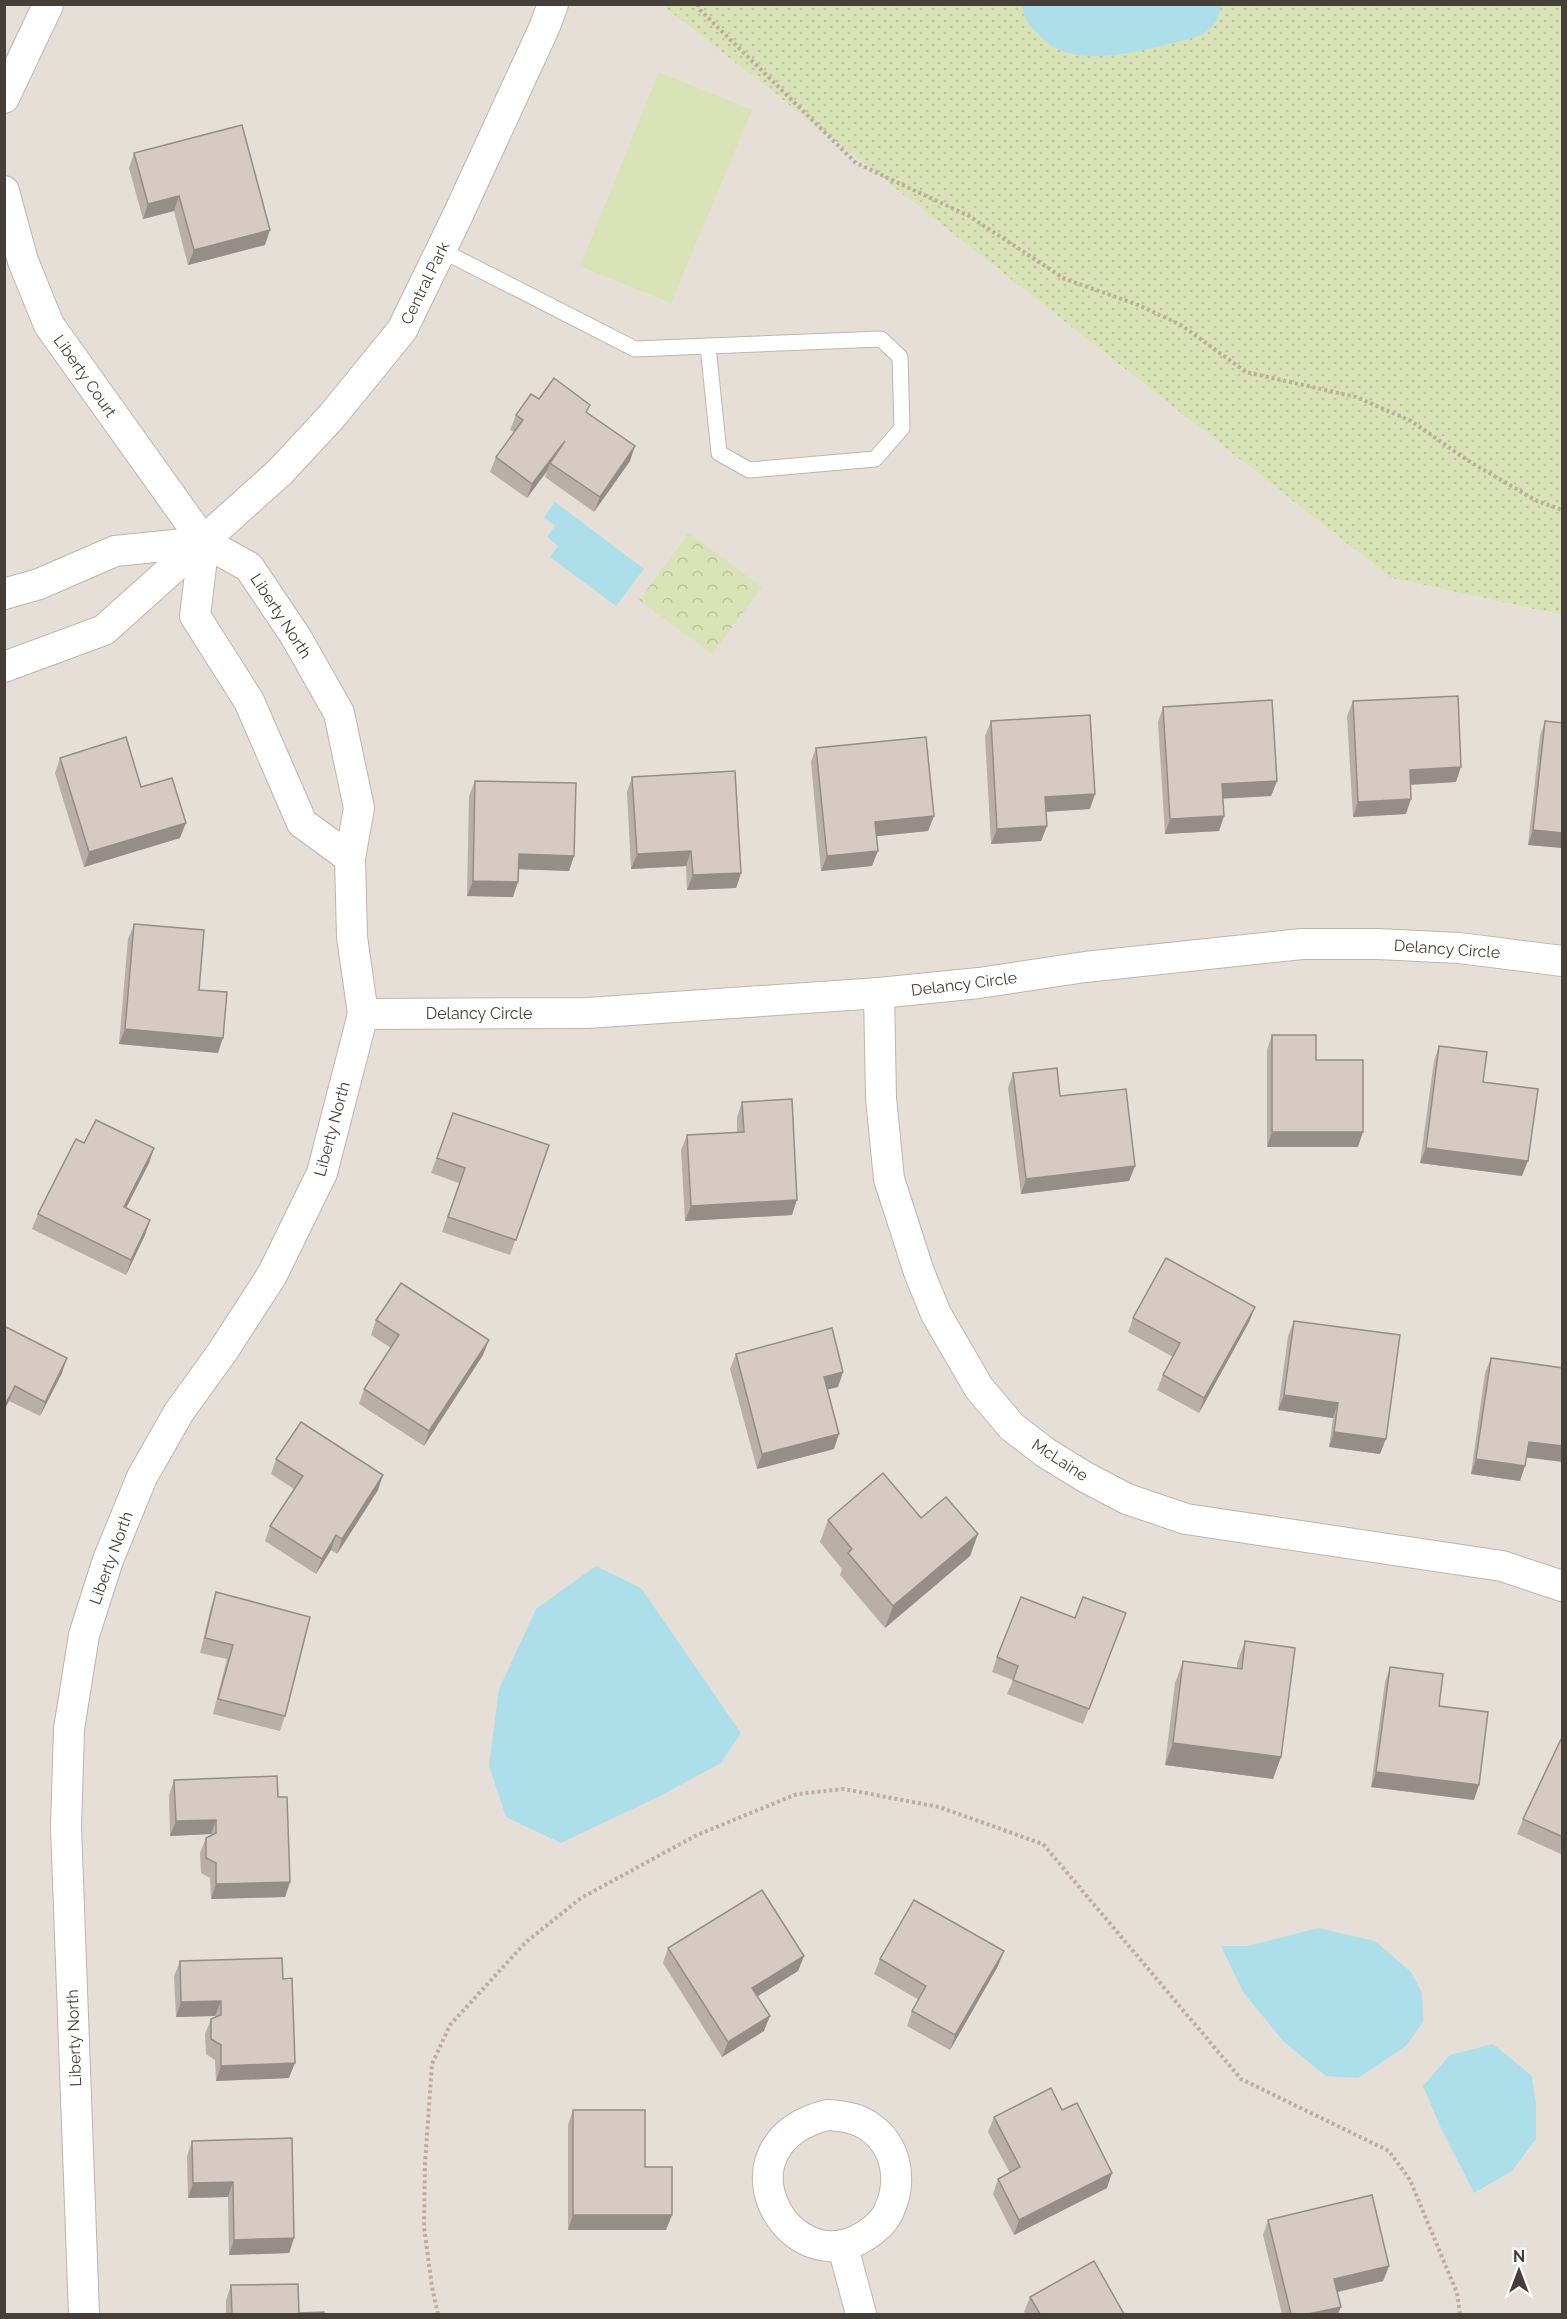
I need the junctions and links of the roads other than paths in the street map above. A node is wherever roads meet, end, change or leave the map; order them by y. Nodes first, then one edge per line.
1 (553, 4) edge
2 (48, 5) edge
3 (4, 98) edge
4 (4, 191) edge
5 (441, 250) junction
6 (708, 346) junction
7 (204, 542) junction
8 (4, 594) edge
9 (4, 667) edge
10 (350, 858) junction
11 (1563, 961) edge
12 (879, 993) junction
13 (363, 1014) junction
14 (1563, 1586) edge
15 (843, 2247) junction
16 (84, 2314) edge
17 (861, 2314) edge

1 - 5 street, Central Park
2 - 3 street
4 - 7 street, Liberty Court
5 - 6 lane
5 - 7 street, Central Park
6 - 6 lane
7 - 8 street
7 - 9 street, Central Park
7 - 10 street
7 - 10 street, Liberty North
10 - 13 street, Liberty North
11 - 12 street, Delancy Circle
12 - 13 street, Delancy Circle
12 - 14 street, McLaine
13 - 16 street, Liberty North
15 - 15 street
15 - 17 street

